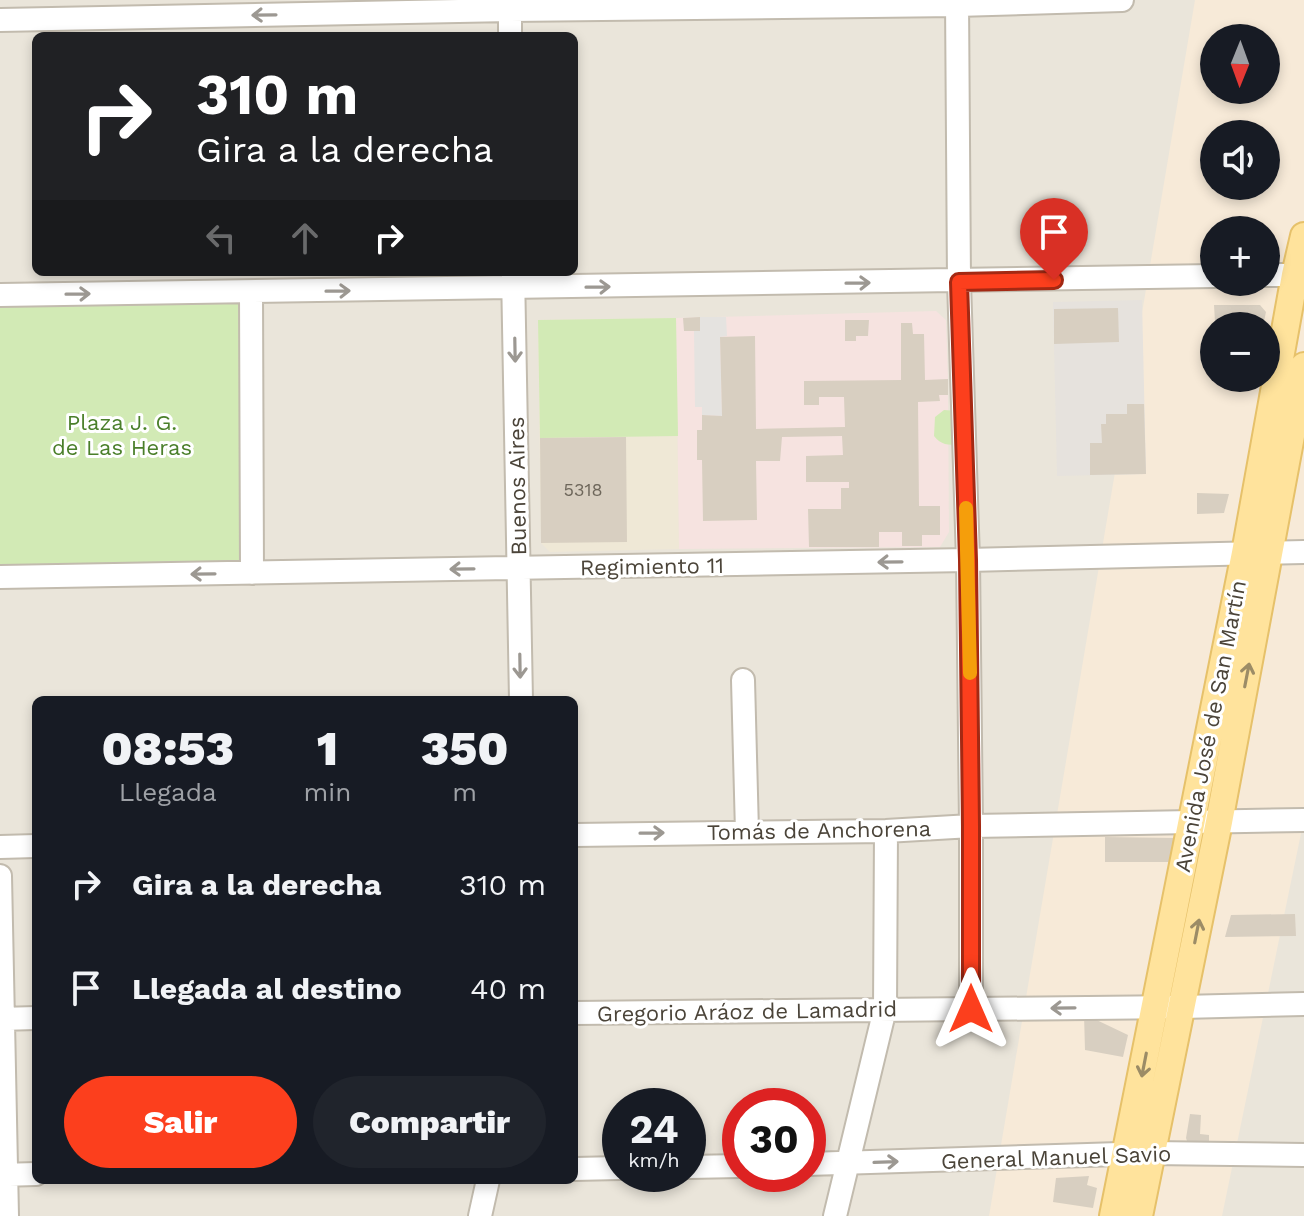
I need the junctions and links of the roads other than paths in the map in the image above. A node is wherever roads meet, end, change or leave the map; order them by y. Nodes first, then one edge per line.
1 (1122, 0) edge
2 (957, 2) edge
3 (510, 5) edge
4 (0, 20) edge
5 (510, 32) edge
6 (1304, 236) edge
7 (1300, 275) edge
8 (1200, 276) edge
9 (514, 280) edge
10 (959, 282) junction
11 (251, 292) junction
12 (0, 295) edge
13 (1304, 366) edge
14 (1304, 552) edge
15 (1258, 553) junction
16 (968, 560) junction
17 (518, 568) junction
18 (252, 573) junction
19 (0, 577) edge
20 (743, 680) dead end
21 (521, 696) edge
22 (1304, 820) edge
23 (1219, 822) junction
24 (1191, 823) junction
25 (971, 826) junction
26 (886, 831) junction
27 (747, 832) junction
28 (578, 835) edge
29 (32, 846) edge
30 (0, 847) edge
31 (0, 876) edge
32 (1304, 1004) edge
33 (1155, 1007) junction
34 (1182, 1007) junction
35 (885, 1009) junction
36 (971, 1009) junction
37 (578, 1013) edge
38 (32, 1018) edge
39 (2, 1019) edge
40 (1138, 1154) junction
41 (1304, 1155) edge
42 (847, 1163) junction
43 (826, 1164) edge
44 (602, 1168) edge
45 (578, 1169) edge
46 (32, 1174) edge
47 (3, 1175) edge
48 (487, 1184) edge
49 (7, 1216) edge
50 (480, 1216) edge
51 (835, 1216) edge
52 (1113, 1216) edge
53 (1139, 1216) edge

1 - 2 street
2 - 3 street
2 - 10 street
3 -> 4 street
3 - 5 street
6 - 7 main road, Avenida José de San Martín
7 - 15 main road, Avenida José de San Martín
8 - 10 street
9 -> 10 street
11 -> 9 street
9 -> 17 street, Buenos Aires
10 - 16 street
12 -> 11 street
11 - 18 street
13 - 15 main road, Avenida José de San Martín
14 - 15 street, Regimiento 11
15 - 16 street, Regimiento 11
23 -> 15 main road, Avenida José de San Martín
15 - 24 main road, Avenida José de San Martín
16 -> 17 street, Regimiento 11
16 - 25 street
17 -> 18 street, Regimiento 11
17 -> 21 street, Buenos Aires
18 -> 19 street, Regimiento 11
20 - 27 street
22 - 23 street, Tomás de Anchorena
23 - 24 street, Tomás de Anchorena
34 -> 23 main road, Avenida José de San Martín
24 - 25 street, Tomás de Anchorena
24 - 33 main road, Avenida José de San Martín
25 - 26 street, Tomás de Anchorena
25 - 36 street
26 - 27 street, Tomás de Anchorena
26 - 35 street
28 -> 27 street, Tomás de Anchorena
29 - 30 street
31 - 39 street
32 - 34 street, Gregorio Aráoz de Lamadrid
33 - 34 street, Gregorio Aráoz de Lamadrid
33 -> 36 street, Gregorio Aráoz de Lamadrid
33 -> 40 main road, Avenida José de San Martín
34 - 40 main road, Avenida José de San Martín
35 - 36 street, Gregorio Aráoz de Lamadrid
35 - 37 street, Gregorio Aráoz de Lamadrid
35 - 42 street
38 - 39 street
39 - 47 street
40 - 41 street, General Manuel Savio
42 -> 40 street, General Manuel Savio
40 - 52 main road, Avenida José de San Martín
40 - 53 main road, Avenida José de San Martín
42 - 43 street, General Manuel Savio
42 - 51 street
44 - 45 street
46 - 47 street
47 - 49 street
48 - 50 street

